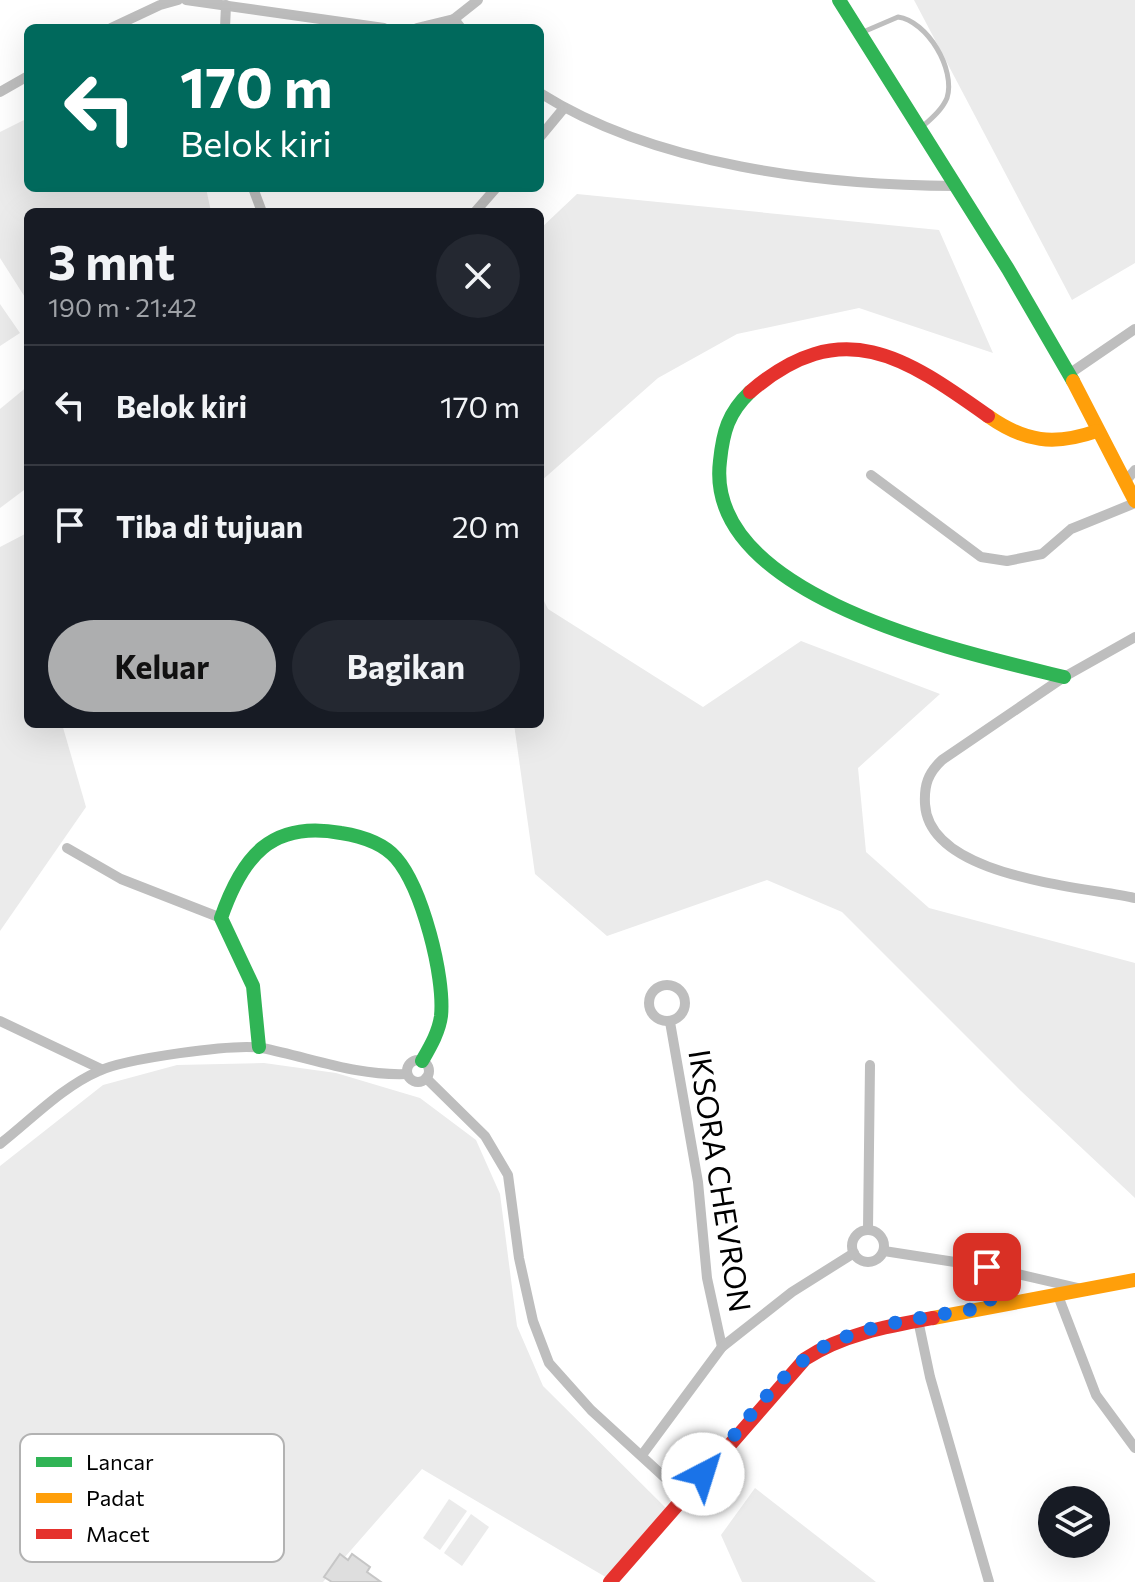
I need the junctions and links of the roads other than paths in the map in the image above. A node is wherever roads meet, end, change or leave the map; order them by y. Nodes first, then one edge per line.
1 (178, 0) edge
2 (186, 0) edge
3 (478, 0) edge
4 (839, 0) edge
5 (226, 5) junction
6 (119, 24) edge
7 (225, 24) edge
8 (357, 24) edge
9 (458, 24) edge
10 (862, 32) junction
11 (24, 78) edge
12 (0, 92) edge
13 (544, 96) edge
14 (564, 108) junction
15 (922, 127) junction
16 (544, 132) edge
17 (956, 186) junction
18 (492, 192) edge
19 (478, 208) edge
20 (1135, 329) edge
21 (1069, 374) junction
22 (1097, 431) junction
23 (871, 475) dead end
24 (1130, 476) edge
25 (1135, 502) edge
26 (1135, 637) edge
27 (1064, 677) junction
28 (67, 848) dead end
29 (1135, 898) edge
30 (221, 918) junction
31 (0, 1021) edge
32 (670, 1022) dead end
33 (259, 1047) junction
34 (422, 1061) junction
35 (870, 1065) dead end
36 (101, 1069) junction
37 (407, 1074) junction
38 (426, 1078) junction
39 (0, 1144) edge
40 (868, 1229) junction
41 (884, 1251) junction
42 (854, 1253) junction
43 (987, 1267) junction
44 (1135, 1280) edge
45 (1084, 1289) junction
46 (1057, 1293) junction
47 (986, 1307) junction
48 (918, 1320) junction
49 (722, 1347) junction
50 (1135, 1448) edge
51 (642, 1455) junction
52 (685, 1496) junction
53 (610, 1582) edge
54 (989, 1582) edge

1 - 6 street
2 - 5 street
3 - 9 street
4 - 10 street
5 - 7 street
5 - 8 street
10 - 15 street
10 - 15 lane
11 - 12 street
13 - 14 street
14 - 16 street
14 - 17 street
15 - 17 street
17 - 21 street
18 - 19 street
20 - 21 street
21 - 22 street
22 - 24 street
22 - 27 street
23 - 25 street
24 - 25 street
26 - 27 street
27 - 29 street
28 - 30 street
30 - 33 street
30 - 34 street
31 - 36 street
32 - 49 street, IKSORA CHEVRON
33 - 36 street
33 - 37 street
34 - 37 street
34 - 38 street
35 - 40 street
36 - 39 street
37 - 38 street
38 - 51 street
40 - 41 street
40 - 42 street
41 - 42 street
41 - 43 street
42 - 49 street
43 - 45 street
43 - 47 street
44 - 45 street
45 - 46 street
46 - 47 street
46 - 50 street
47 - 48 street
48 - 52 street
48 - 54 street
49 - 51 street
51 - 52 street
52 - 53 street

